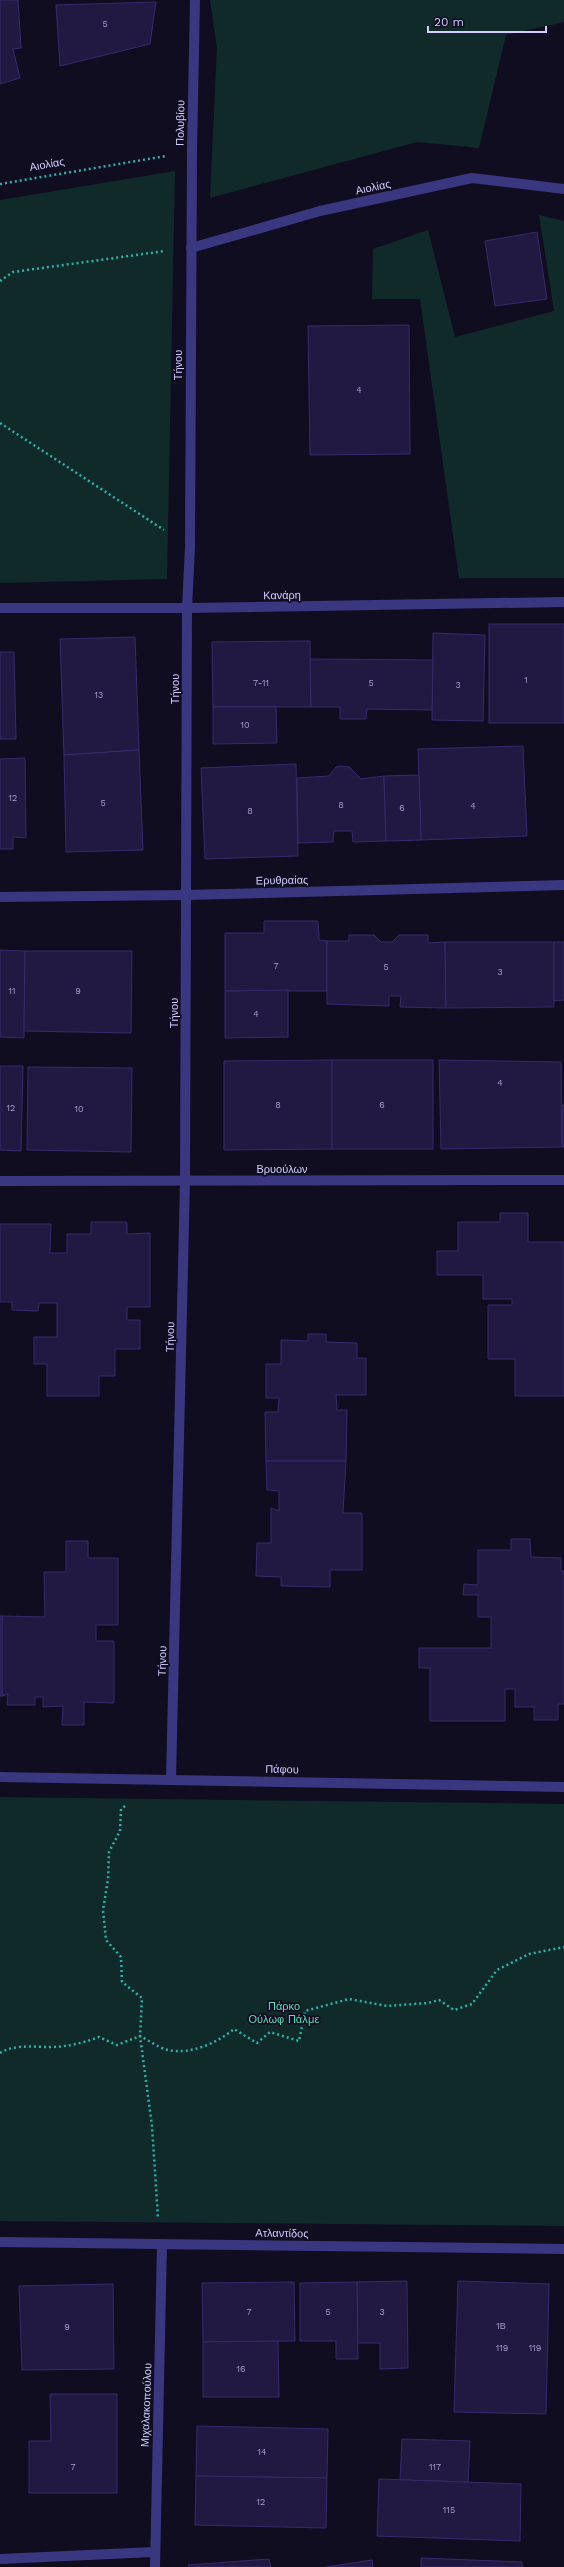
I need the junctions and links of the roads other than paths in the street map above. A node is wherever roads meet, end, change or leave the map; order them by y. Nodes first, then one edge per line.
1 (195, 0) edge
2 (564, 189) edge
3 (191, 248) junction
4 (564, 602) edge
5 (0, 608) edge
6 (187, 608) junction
7 (564, 885) edge
8 (186, 895) junction
9 (0, 897) edge
10 (564, 1180) edge
11 (0, 1181) edge
12 (185, 1181) junction
13 (0, 1777) edge
14 (171, 1779) junction
15 (564, 1787) edge
16 (0, 2242) edge
17 (162, 2244) junction
18 (564, 2249) edge
19 (154, 2552) junction
20 (0, 2559) edge
21 (155, 2567) edge

1 - 3 street, Πολυβίου
2 - 3 street, Αιολίας
3 - 6 street, Τήνου
4 - 6 street, Κανάρη
5 - 6 street, Κανάρη
6 - 8 street, Τήνου
7 - 8 street, Ερυθραίας
8 - 9 street, Ερυθραίας
8 - 12 street, Τήνου
10 - 12 street, Βρυούλων
11 - 12 street, Βρυούλων
12 - 14 street, Τήνου
13 - 14 street, Πάφου
14 - 15 street, Πάφου
16 - 17 street, Ατλαντίδος
17 - 18 street, Ατλαντίδος
17 - 19 street, Μιχαλακοπούλου
19 - 20 street
19 - 21 street, Μιχαλακοπούλου

